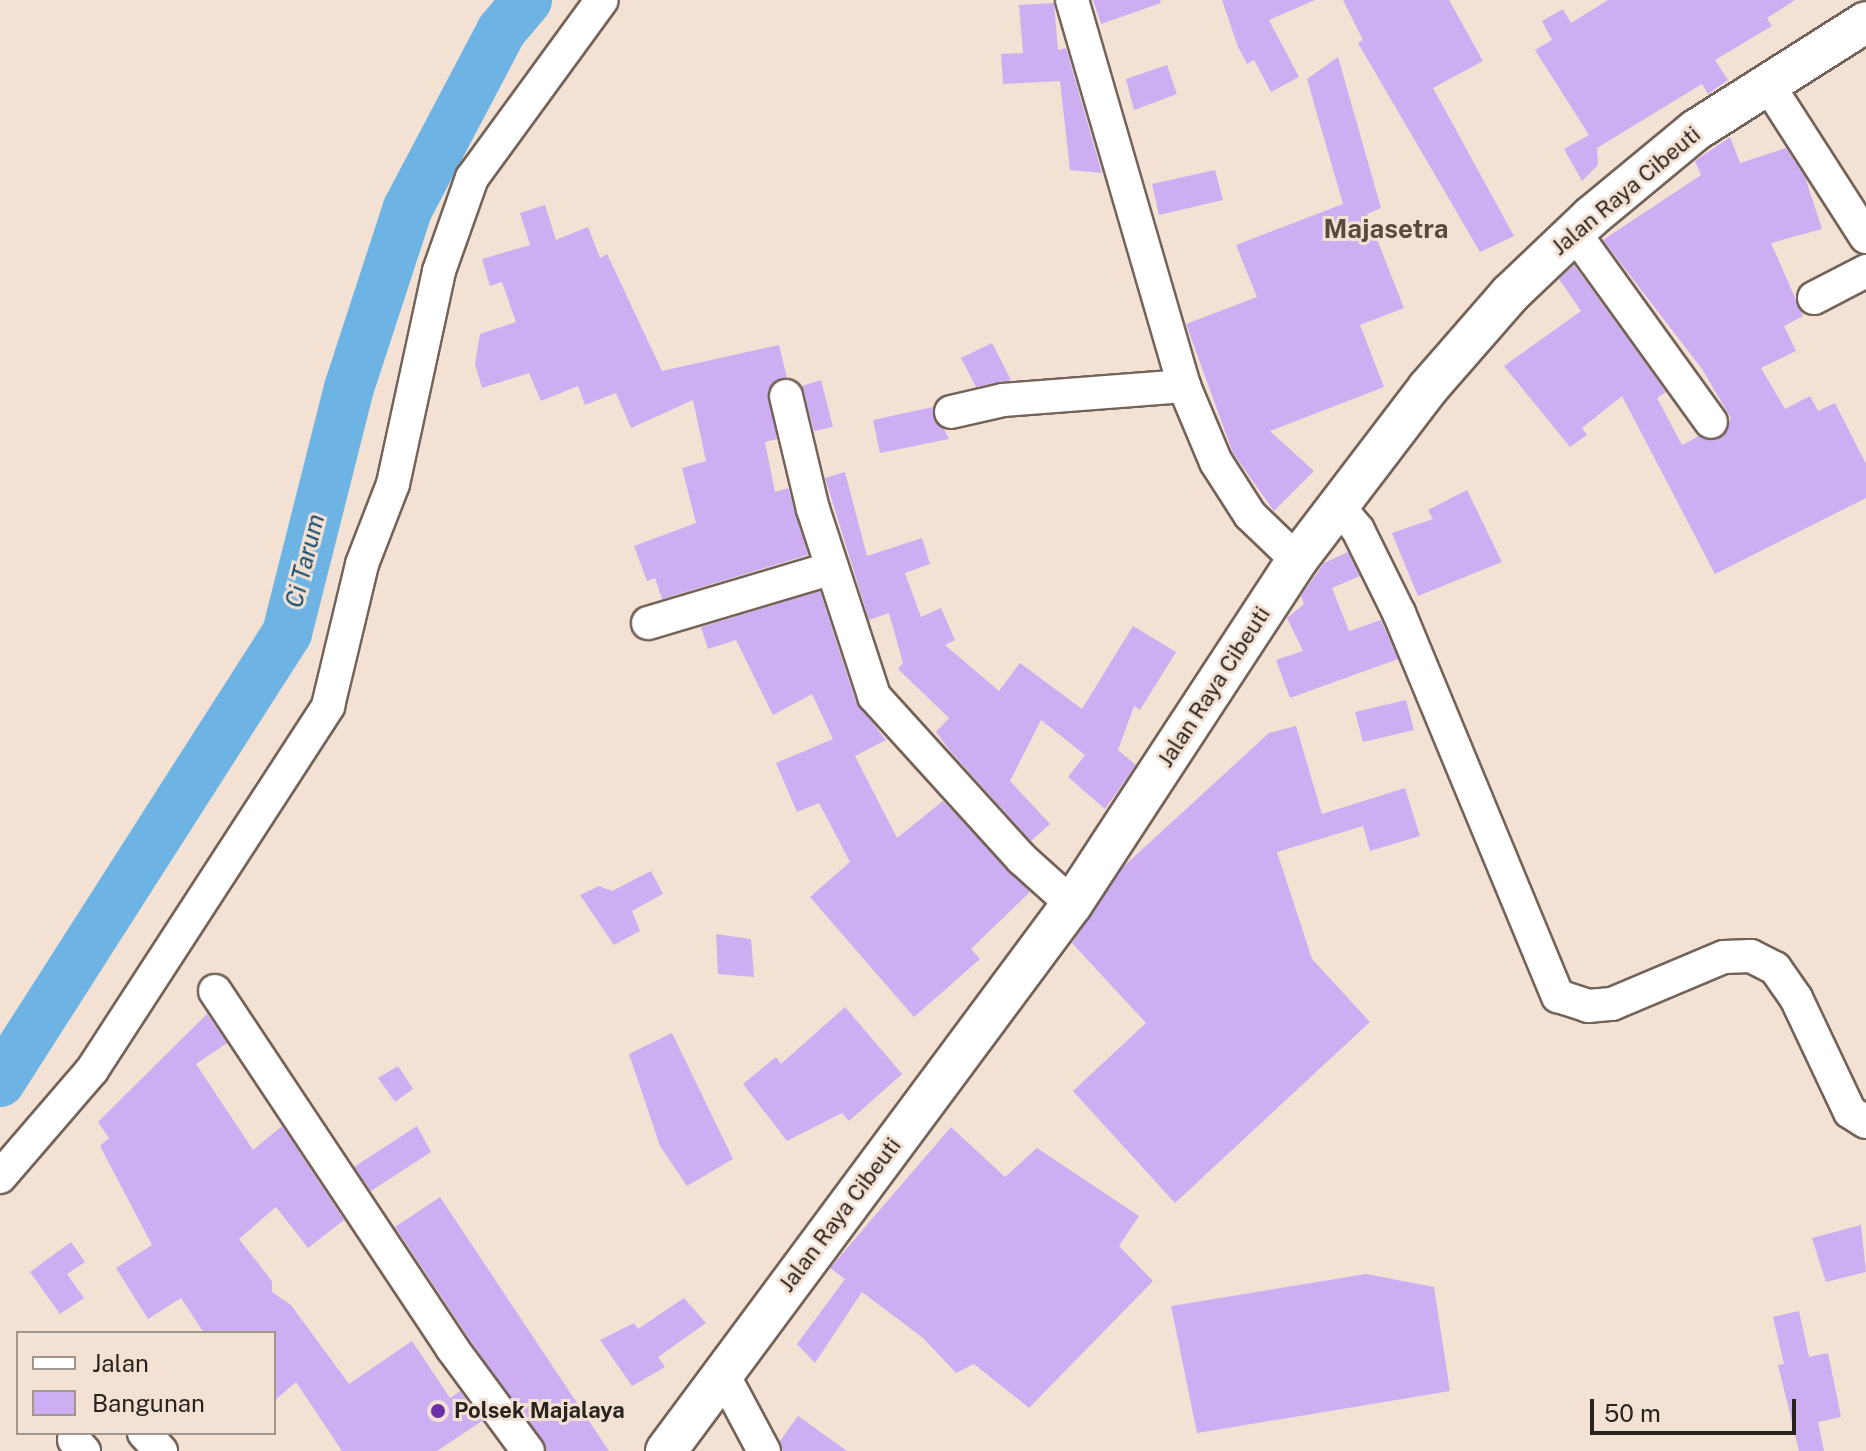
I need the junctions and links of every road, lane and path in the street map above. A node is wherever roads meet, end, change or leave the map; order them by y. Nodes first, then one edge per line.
1 (602, 0) edge
2 (1072, 0) edge
3 (1865, 25) edge
4 (1767, 83) junction
5 (1574, 232) junction
6 (1866, 237) edge
7 (1866, 271) edge
8 (1814, 298) dead end
9 (1184, 386) junction
10 (786, 396) dead end
11 (951, 412) dead end
12 (1711, 422) dead end
13 (1338, 506) junction
14 (1297, 560) junction
15 (832, 568) junction
16 (648, 623) dead end
17 (1072, 904) junction
18 (215, 991) dead end
19 (1866, 1122) edge
20 (0, 1177) edge
21 (725, 1378) junction
22 (146, 1435) edge
23 (161, 1451) edge
24 (528, 1451) edge
25 (666, 1451) edge
26 (764, 1451) edge

1 - 20 street
2 - 9 street
3 - 4 main road, Jalan Raya Cibeuti
4 - 5 main road, Jalan Raya Cibeuti
4 - 6 street
5 - 12 street
5 - 13 main road, Jalan Raya Cibeuti
7 - 8 street
9 - 11 street
9 - 14 street
10 - 15 street
13 - 14 main road, Jalan Raya Cibeuti
13 - 19 street
14 - 17 main road, Jalan Raya Cibeuti
15 - 16 street
15 - 17 street
17 - 21 main road, Jalan Raya Cibeuti
18 - 24 street
21 - 25 main road, Jalan Raya Cibeuti
21 - 26 street
22 - 23 street

